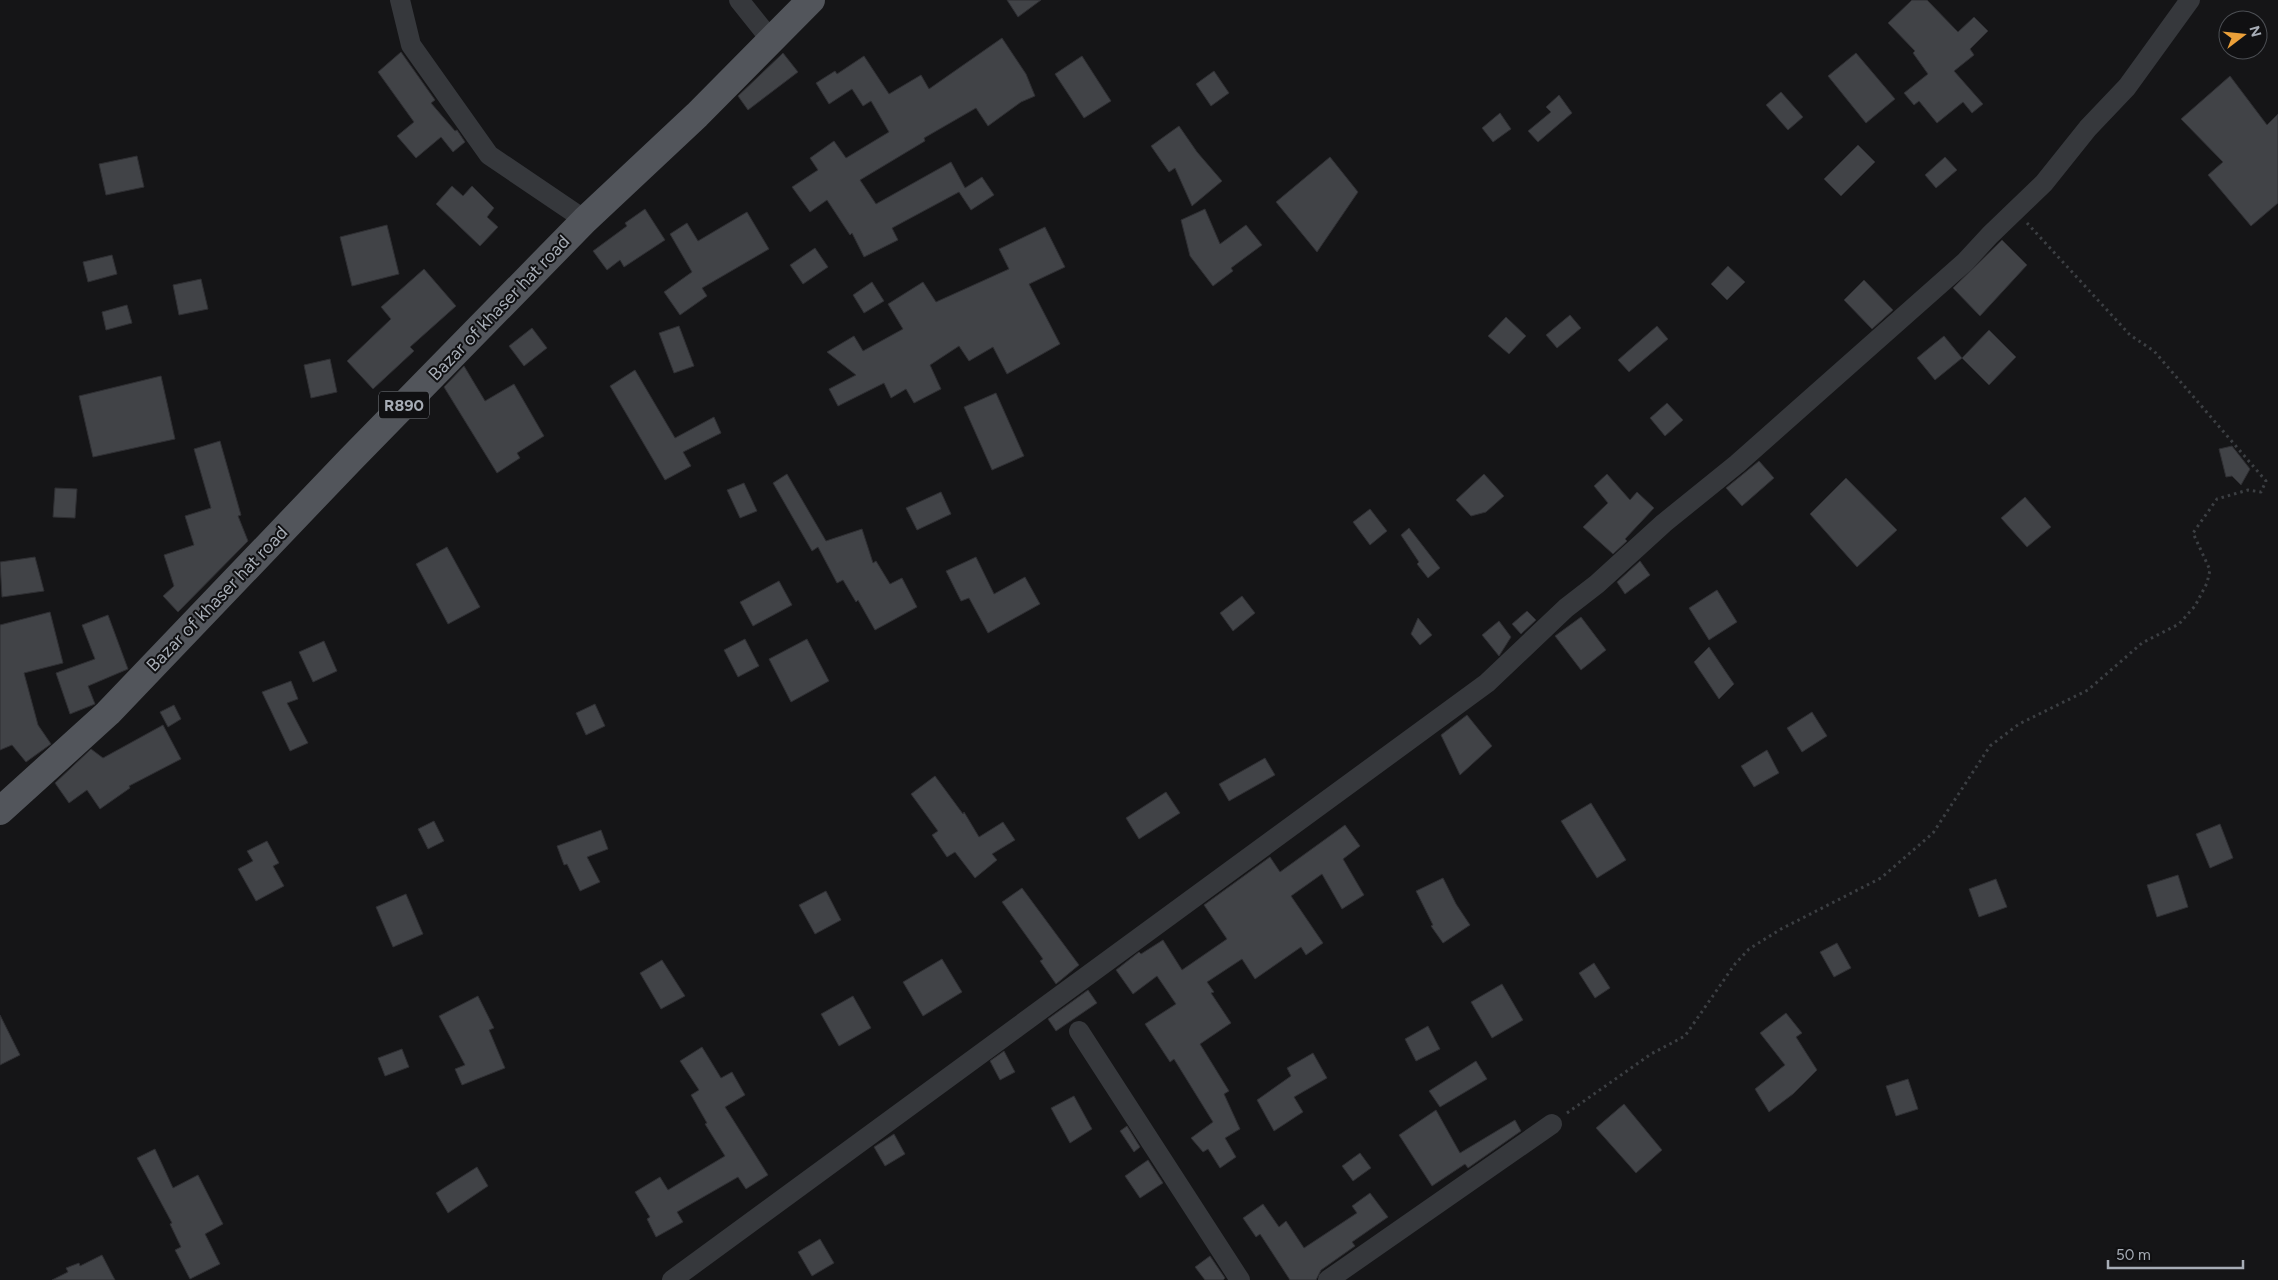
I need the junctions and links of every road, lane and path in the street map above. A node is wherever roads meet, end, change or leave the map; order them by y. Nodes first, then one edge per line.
1 (400, 0) edge
2 (739, 0) edge
3 (811, 0) edge
4 (2190, 0) edge
5 (771, 40) junction
6 (2016, 211) junction
7 (585, 220) junction
8 (0, 811) edge
9 (1078, 1031) dead end
10 (1552, 1124) joint
11 (672, 1280) edge
12 (1240, 1280) edge
13 (1328, 1280) edge

1 - 7 street
2 - 5 street
3 - 5 main road, Bazar of khaser hat road / R890
4 - 6 street
5 - 7 main road, Bazar of khaser hat road / R890
6 - 10 path
6 - 11 street
7 - 8 main road, Bazar of khaser hat road / R890
9 - 12 street
10 - 13 street

